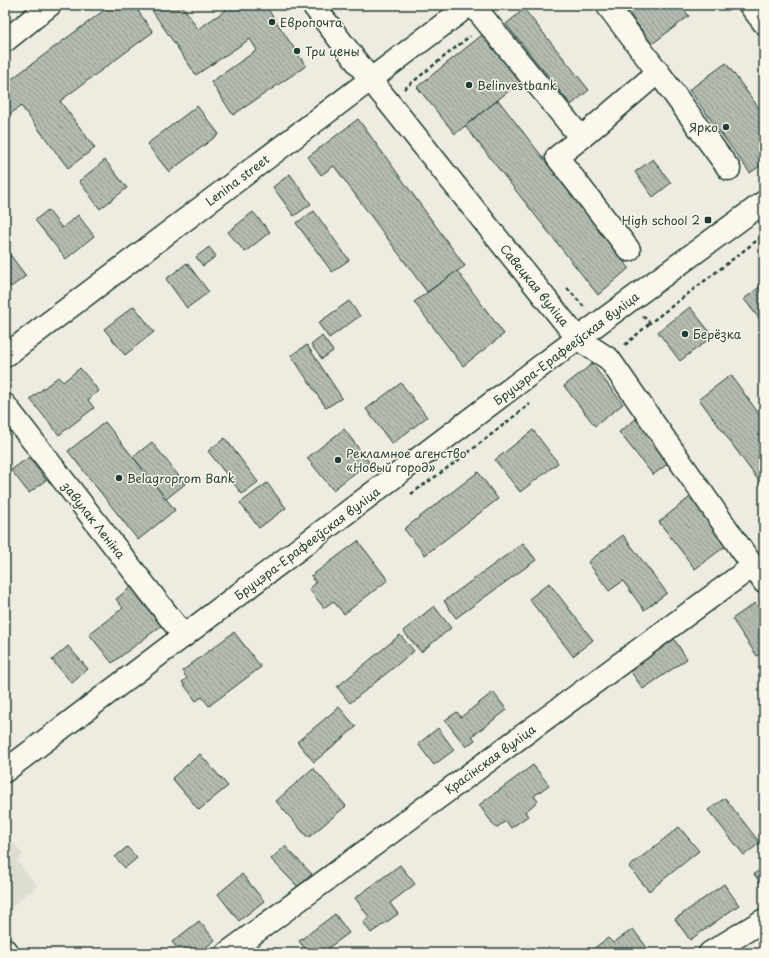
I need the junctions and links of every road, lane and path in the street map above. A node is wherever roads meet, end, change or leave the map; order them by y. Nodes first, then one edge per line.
1 (50, 5) edge
2 (313, 5) edge
3 (470, 5) edge
4 (474, 5) edge
5 (607, 5) edge
6 (750, 5) edge
7 (488, 23) junction
8 (764, 23) edge
9 (5, 41) edge
10 (658, 72) junction
11 (370, 79) junction
12 (402, 90) dead end
13 (581, 138) junction
14 (729, 169) dead end
15 (764, 202) edge
16 (764, 235) edge
17 (629, 250) dead end
18 (566, 286) dead end
19 (629, 300) junction
20 (586, 310) dead end
21 (578, 338) junction
22 (5, 356) edge
23 (5, 405) edge
24 (759, 574) edge
25 (184, 636) junction
26 (5, 771) edge
27 (764, 920) edge
28 (5, 950) edge
29 (7, 953) edge
30 (227, 953) edge
31 (710, 953) edge

1 - 9 street
2 - 11 street, Савецкая вуліца
3 - 11 street, Lenina street
4 - 7 street
5 - 10 street
6 - 8 street
7 - 12 path
7 - 13 street
10 - 13 street
10 - 14 street
11 - 21 street, Савецкая вуліца
11 - 22 street, Lenina street
13 - 17 street
15 - 19 street, Бруцэра-Ерафееўская вуліца
16 - 19 path
18 - 20 path
19 - 21 street, Бруцэра-Ерафееўская вуліца
21 - 24 street, Савецкая вуліца
21 - 25 street, Бруцэра-Ерафееўская вуліца
23 - 25 street, завулак Леніна
24 - 30 street, Красінская вуліца
25 - 26 street, Бруцэра-Ерафееўская вуліца
27 - 31 street
28 - 29 street

